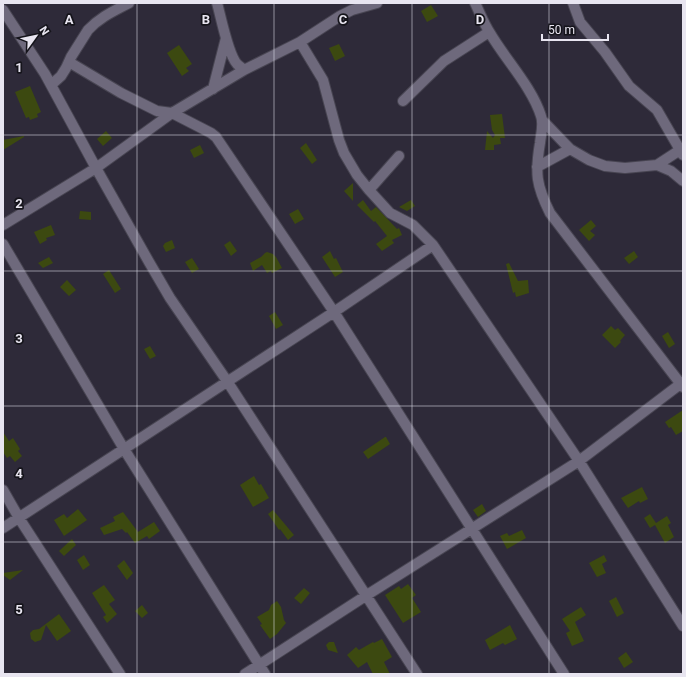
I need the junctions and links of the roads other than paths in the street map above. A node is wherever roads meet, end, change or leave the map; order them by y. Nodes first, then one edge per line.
1 (129, 3) edge
2 (217, 3) edge
3 (475, 3) edge
4 (573, 3) edge
5 (374, 4) edge
6 (3, 10) edge
7 (490, 32) junction
8 (226, 38) junction
9 (300, 42) junction
10 (69, 62) junction
11 (244, 70) junction
12 (51, 85) junction
13 (213, 89) junction
14 (403, 101) dead end
15 (172, 113) junction
16 (543, 121) junction
17 (570, 149) junction
18 (682, 153) edge
19 (399, 156) dead end
20 (656, 165) junction
21 (537, 167) junction
22 (96, 168) junction
23 (683, 181) edge
24 (369, 190) junction
25 (3, 226) edge
26 (3, 244) edge
27 (433, 245) junction
28 (334, 312) junction
29 (227, 381) junction
30 (682, 385) edge
31 (124, 449) junction
32 (579, 461) junction
33 (3, 490) edge
34 (19, 518) junction
35 (3, 528) edge
36 (471, 529) junction
37 (367, 595) junction
38 (683, 626) edge
39 (263, 670) edge
40 (120, 674) edge
41 (245, 674) edge
42 (417, 674) edge
43 (564, 674) edge

1 - 10 street
2 - 8 street
3 - 7 street
4 - 18 street
5 - 9 street
6 - 12 street
7 - 14 street
7 - 16 street
8 - 11 street
8 - 13 street
9 - 11 street
9 - 24 street
10 - 12 street
10 - 15 street
11 - 13 street
12 - 22 street
13 - 15 street
15 - 22 street
15 - 28 street
16 - 17 street
16 - 21 street
17 - 20 street
17 - 21 street
18 - 20 street
19 - 24 street
20 - 23 street
21 - 30 street
22 - 25 street
22 - 29 street
24 - 27 street
26 - 31 street
27 - 28 street
27 - 32 street
28 - 29 street
28 - 36 street
29 - 31 street
29 - 37 street
30 - 32 street
31 - 34 street
31 - 39 street
32 - 36 street
32 - 38 street
33 - 34 street
34 - 35 street
34 - 40 street
36 - 37 street
36 - 43 street
37 - 39 street
37 - 42 street
39 - 41 street

